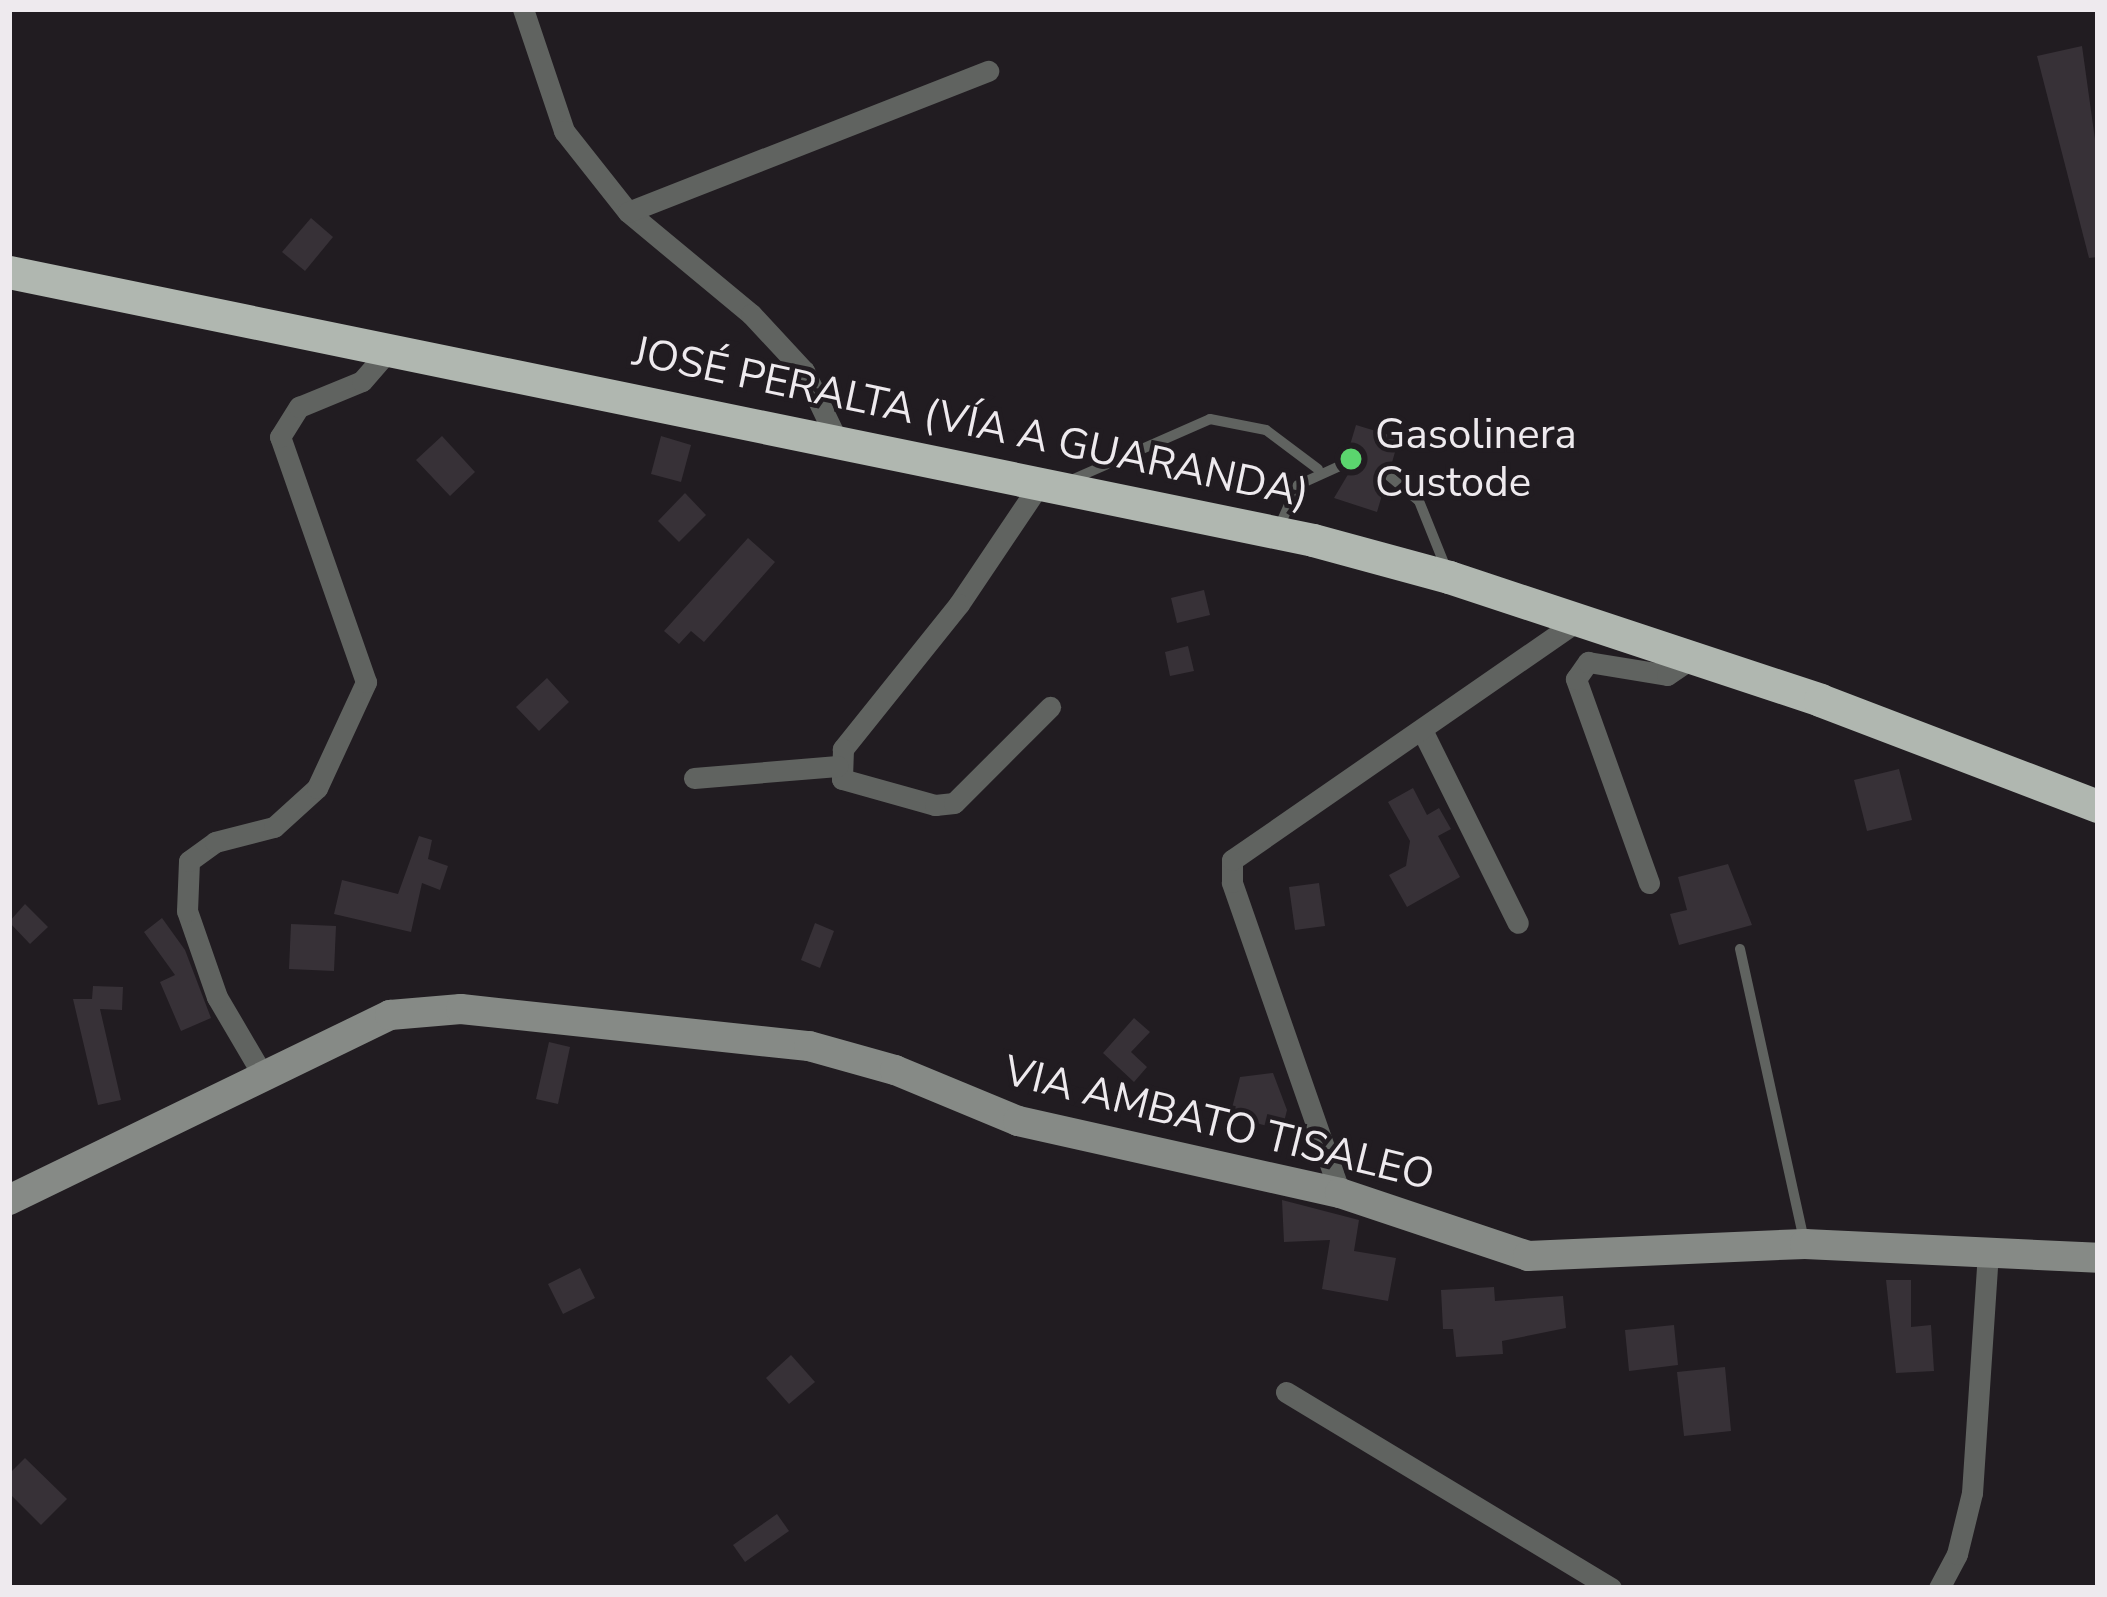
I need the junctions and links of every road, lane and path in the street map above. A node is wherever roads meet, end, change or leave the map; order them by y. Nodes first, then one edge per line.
1 (523, 9) edge
2 (988, 70) dead end
3 (628, 212) junction
4 (9, 272) edge
5 (387, 352) junction
6 (836, 438) junction
7 (1344, 464) dead end
8 (1318, 469) junction
9 (1388, 475) dead end
10 (1043, 489) junction
11 (1277, 533) junction
12 (1449, 577) junction
13 (1576, 622) junction
14 (1689, 660) junction
15 (1050, 707) dead end
16 (1423, 732) junction
17 (838, 766) junction
18 (694, 778) dead end
19 (2098, 806) edge
20 (1649, 883) dead end
21 (1518, 923) dead end
22 (1740, 949) dead end
23 (261, 1072) junction
24 (1340, 1193) junction
25 (9, 1200) edge
26 (1805, 1244) junction
27 (1988, 1252) junction
28 (2098, 1258) edge
29 (1286, 1392) dead end
30 (1611, 1588) edge
31 (1939, 1588) edge

1 - 3 street
2 - 3 street
3 - 6 street
4 - 5 highway, JOSÉ PERALTA (VÍA A GUARANDA)
5 - 6 highway, JOSÉ PERALTA (VÍA A GUARANDA)
5 - 23 street
6 - 10 highway, JOSÉ PERALTA (VÍA A GUARANDA)
7 - 8 lane
8 - 10 lane
8 - 11 lane
9 - 12 lane
10 - 11 highway, JOSÉ PERALTA (VÍA A GUARANDA)
10 - 17 street
11 - 12 highway, JOSÉ PERALTA (VÍA A GUARANDA)
12 - 13 highway, JOSÉ PERALTA (VÍA A GUARANDA)
13 - 14 highway, JOSÉ PERALTA (VÍA A GUARANDA)
13 - 16 street
14 - 19 highway, JOSÉ PERALTA (VÍA A GUARANDA)
14 - 20 street
15 - 17 street
16 - 21 street
16 - 24 street
17 - 18 street
22 - 26 lane
23 - 24 main road, VIA AMBATO TISALEO
23 - 25 main road, VIA AMBATO TISALEO
24 - 26 main road, VIA AMBATO TISALEO
26 - 27 main road, VIA AMBATO TISALEO
27 - 28 main road, VIA AMBATO TISALEO
27 - 31 street
29 - 30 street

